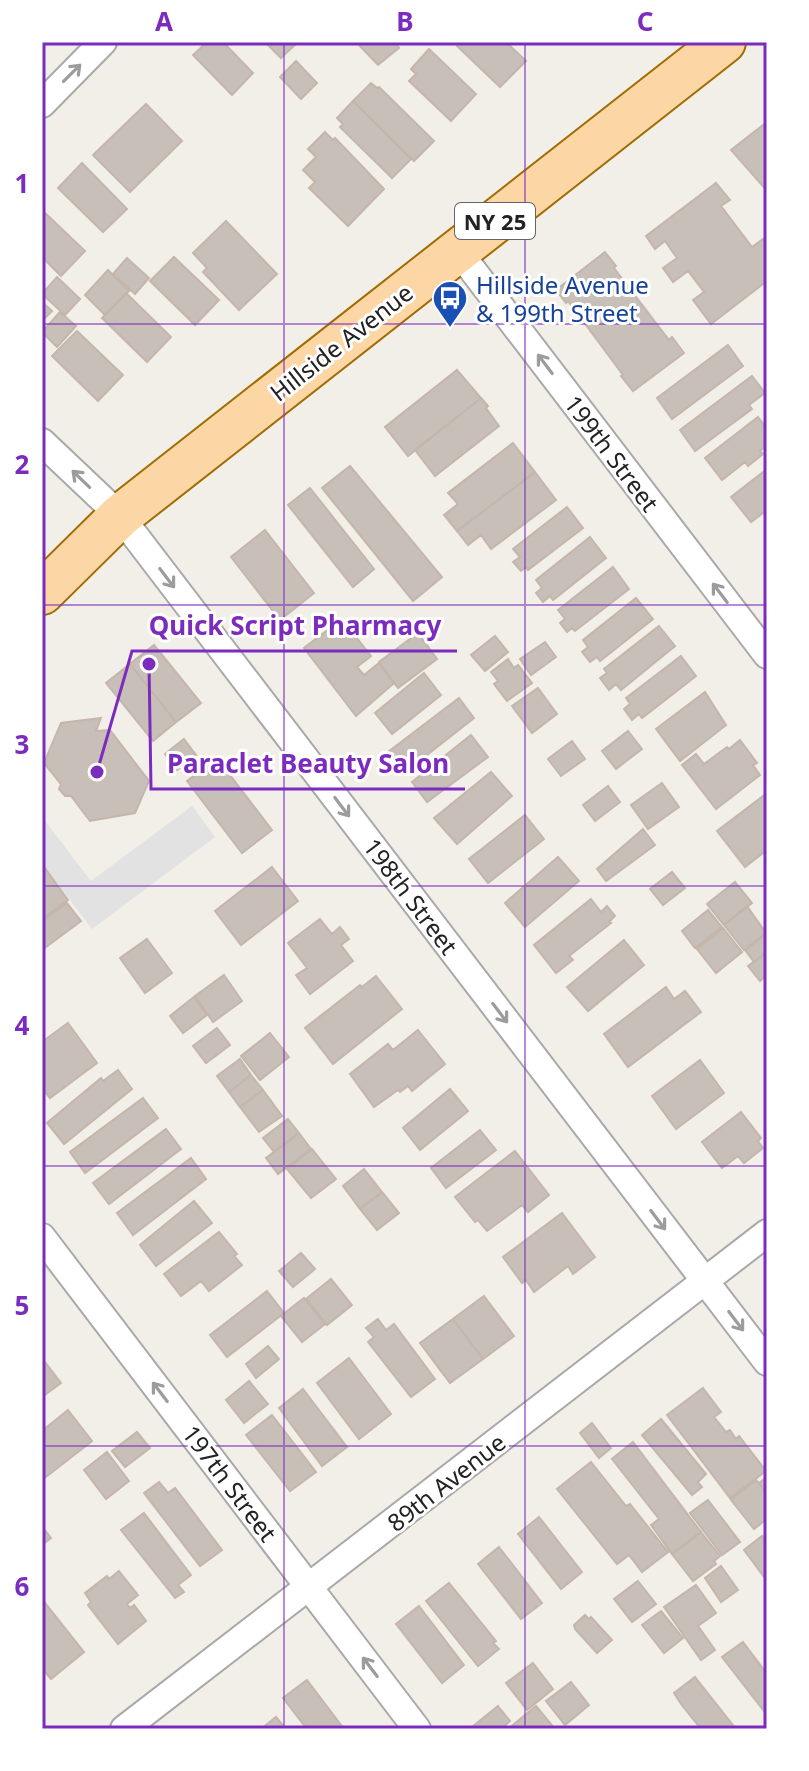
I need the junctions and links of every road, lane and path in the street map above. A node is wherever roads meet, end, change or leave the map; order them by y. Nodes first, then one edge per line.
1 (103, 42) edge
2 (724, 42) edge
3 (42, 104) edge
4 (458, 251) junction
5 (42, 442) edge
6 (120, 516) junction
7 (42, 593) edge
8 (767, 655) edge
9 (767, 1233) edge
10 (42, 1237) edge
11 (705, 1281) junction
12 (767, 1362) edge
13 (309, 1588) junction
14 (124, 1729) edge
15 (417, 1729) edge

3 -> 1 street
2 - 4 main road, Hillside Avenue / NY 25
4 - 6 main road, Hillside Avenue / NY 25
8 -> 4 street, 199th Street
6 -> 5 street, 198th Street
6 - 7 main road, Hillside Avenue / NY 25
6 -> 11 street, 198th Street
9 - 11 street, 89th Avenue
13 -> 10 street, 197th Street
11 -> 12 street, 198th Street
11 - 13 street, 89th Avenue
13 - 14 street, 89th Avenue
15 -> 13 street, 197th Street

